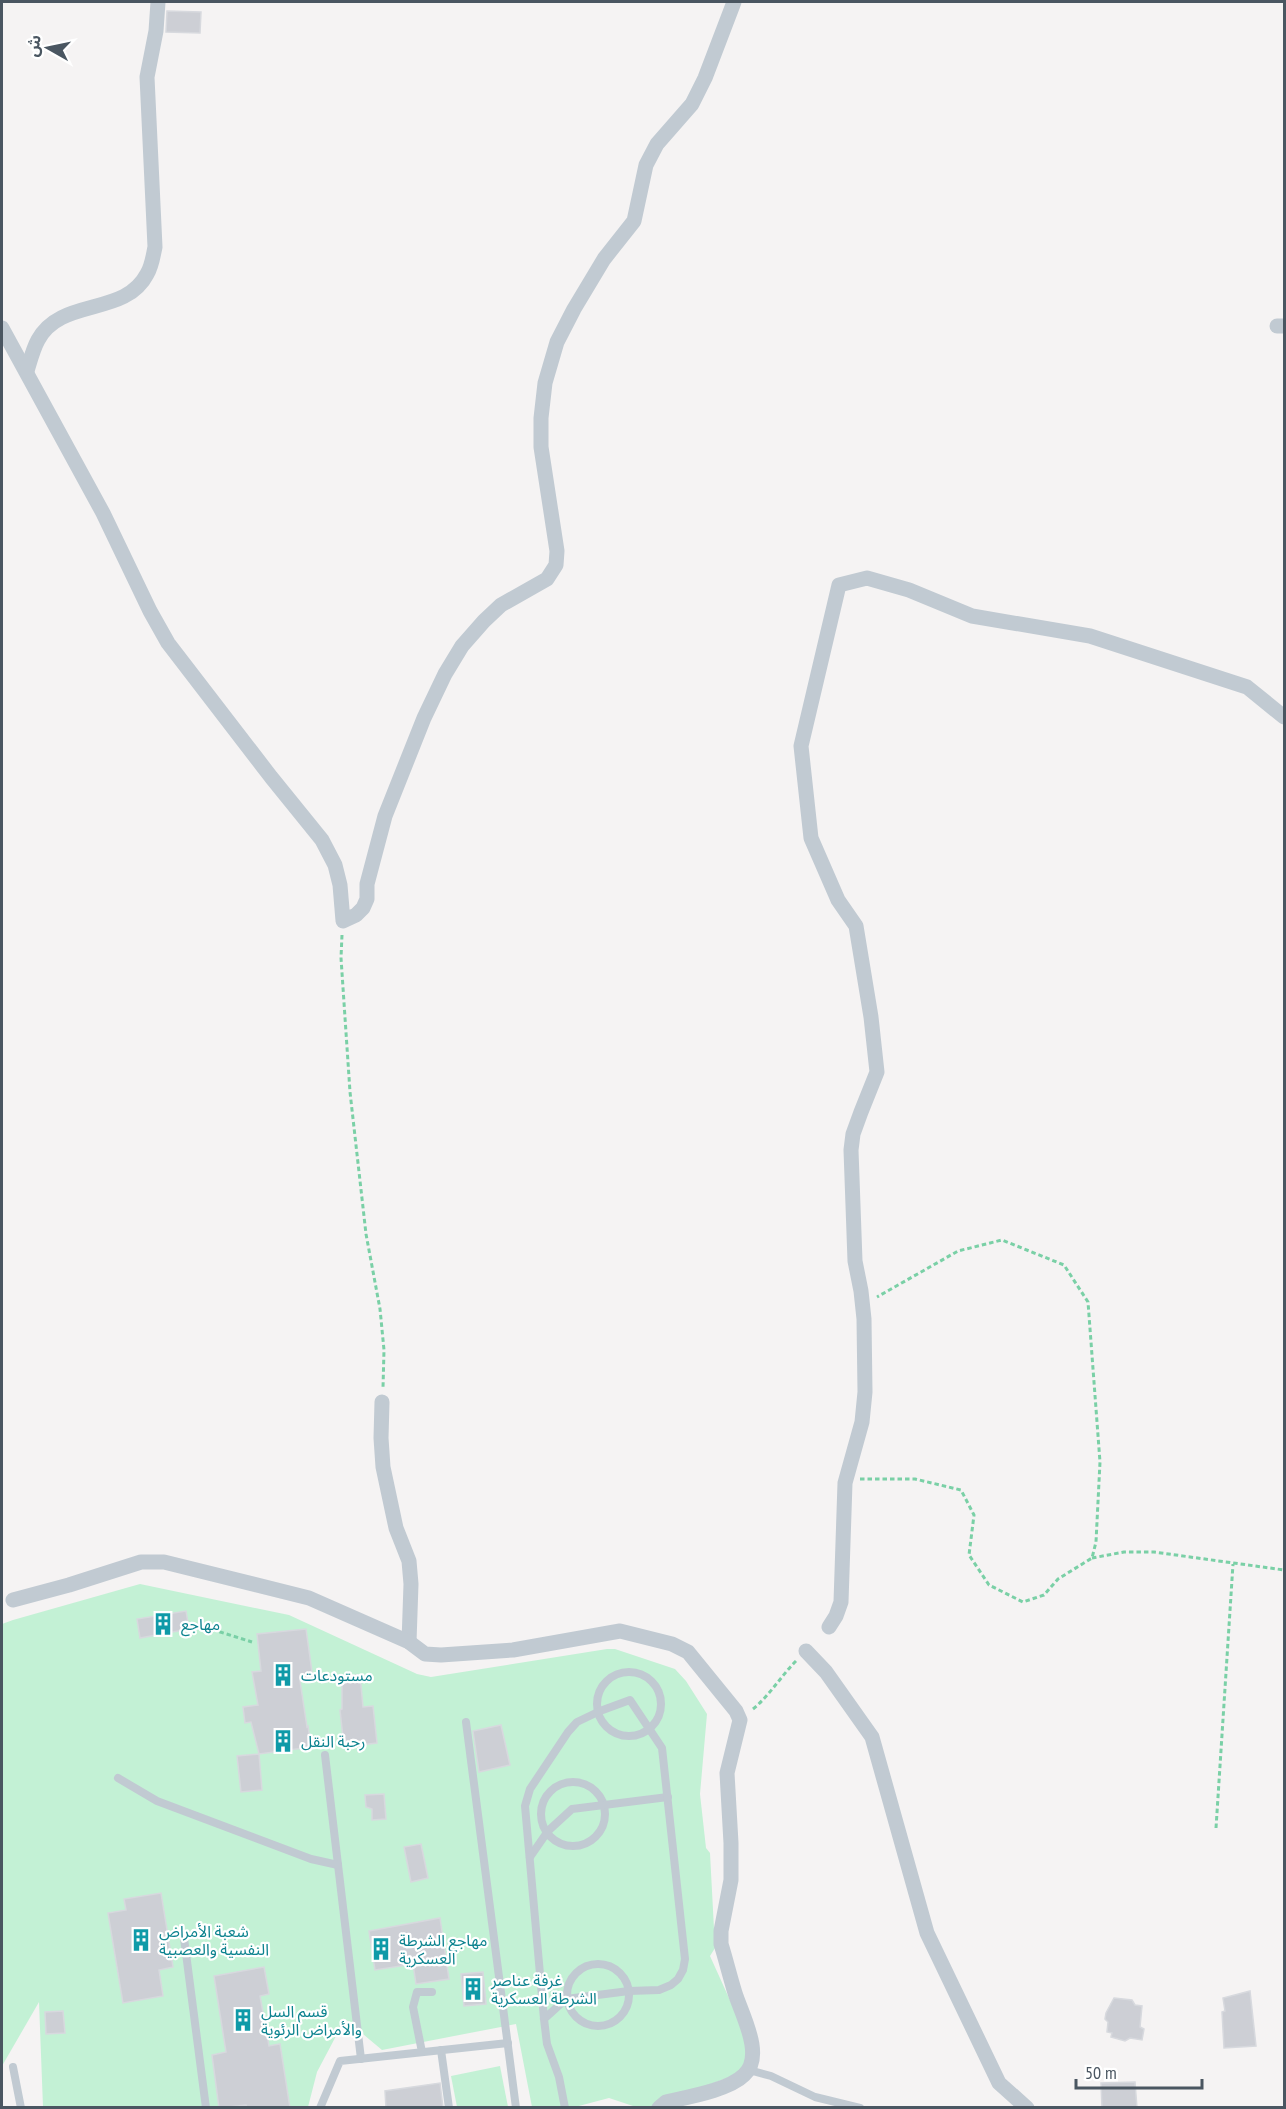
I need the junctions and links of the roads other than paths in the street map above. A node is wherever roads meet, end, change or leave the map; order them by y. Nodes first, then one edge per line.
1 (158, 2) edge
2 (734, 2) edge
3 (2, 328) edge
4 (27, 371) junction
5 (1284, 717) edge
6 (382, 1402) road end
7 (13, 1600) dead end
8 (829, 1627) dead end
9 (410, 1642) junction
10 (806, 1651) road end
11 (598, 1712) junction
12 (466, 1722) dead end
13 (649, 1728) junction
14 (325, 1755) dead end
15 (118, 1778) dead end
16 (668, 1797) junction
17 (603, 1805) junction
18 (547, 1833) junction
19 (530, 1857) junction
20 (338, 1864) junction
21 (184, 1938) dead end
22 (629, 1991) junction
23 (432, 1992) dead end
24 (566, 2000) junction
25 (544, 2019) junction
26 (508, 2043) junction
27 (441, 2050) junction
28 (422, 2052) junction
29 (361, 2059) junction
30 (13, 2067) dead end
31 (749, 2070) junction
32 (21, 2108) edge
33 (206, 2108) edge
34 (320, 2108) edge
35 (449, 2108) edge
36 (516, 2108) edge
37 (565, 2108) edge
38 (659, 2108) edge
39 (860, 2108) edge
40 (1027, 2108) edge

1 - 4 street
2 - 4 street
3 - 4 street
5 - 8 street
6 - 9 street
7 - 9 street
9 - 31 street
10 - 40 street
11 - 13 lane
11 - 13 lane
11 - 13 lane
11 - 19 lane
12 - 26 lane
13 - 16 lane
14 - 20 lane
15 - 20 lane
16 - 17 lane
16 - 22 lane
17 - 18 lane
17 - 18 lane
17 - 18 lane
18 - 19 lane
19 - 25 lane
20 - 29 lane
21 - 33 lane
22 - 24 lane
22 - 24 lane
22 - 24 lane
23 - 28 lane
24 - 25 lane
25 - 37 lane
26 - 27 lane
26 - 36 lane
27 - 28 lane
27 - 35 lane
28 - 29 lane
29 - 34 lane
30 - 32 lane
31 - 38 street
31 - 39 lane

